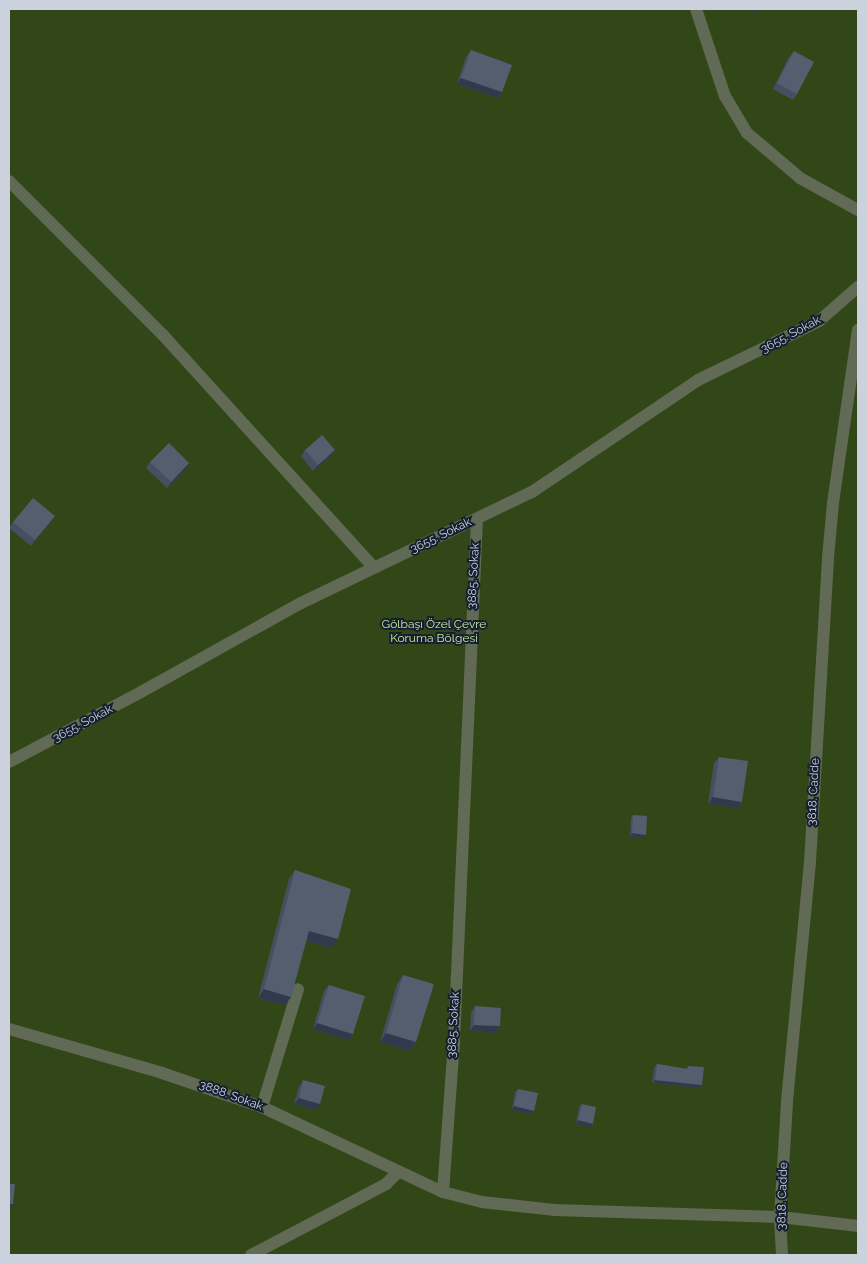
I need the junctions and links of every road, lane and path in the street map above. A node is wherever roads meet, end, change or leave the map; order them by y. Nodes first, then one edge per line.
1 (696, 9) edge
2 (9, 181) edge
3 (858, 210) edge
4 (858, 287) edge
5 (858, 330) edge
6 (477, 519) junction
7 (374, 568) junction
8 (9, 762) edge
9 (298, 988) edge
10 (9, 1029) edge
11 (262, 1107) junction
12 (398, 1172) junction
13 (443, 1192) junction
14 (780, 1218) junction
15 (858, 1226) edge
16 (251, 1255) edge
17 (782, 1255) edge

1 - 3 street
2 - 7 street
4 - 6 street, 3655. Sokak
5 - 14 street, 3818. Cadde
6 - 7 street, 3655. Sokak
6 - 13 street, 3885. Sokak
7 - 8 street, 3655. Sokak
9 - 11 street
10 - 11 street, 3888. Sokak
11 - 12 street, 3888. Sokak
12 - 13 street, 3888. Sokak
12 - 16 street
13 - 14 street
14 - 15 street
14 - 17 street, 3818. Cadde

